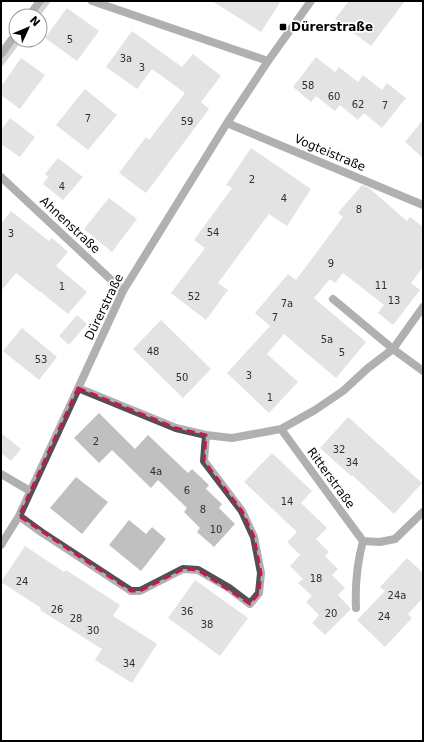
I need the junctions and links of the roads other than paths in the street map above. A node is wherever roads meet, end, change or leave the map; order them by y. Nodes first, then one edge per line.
1 (92, 1) edge
2 (311, 1) edge
3 (8, 45) edge
4 (1, 54) edge
5 (268, 61) junction
6 (227, 123) junction
7 (1, 177) edge
8 (423, 205) edge
9 (123, 291) junction
10 (333, 299) dead end
11 (423, 307) edge
12 (393, 349) junction
13 (423, 371) edge
14 (78, 388) junction
15 (281, 429) junction
16 (206, 436) junction
17 (1, 474) edge
18 (30, 491) junction
19 (423, 512) edge
20 (18, 516) junction
21 (363, 541) junction
22 (1, 545) edge
23 (356, 608) dead end

1 - 5 street
2 - 5 street, Dürerstraße
3 - 4 street
5 - 6 street, Dürerstraße
6 - 8 street, Vogteistraße
6 - 9 street, Dürerstraße
7 - 9 street, Ahnenstraße
9 - 14 street, Dürerstraße
10 - 12 street
11 - 12 street
12 - 13 street
12 - 15 street
14 - 16 street
14 - 18 street, Dürerstraße
15 - 16 street
15 - 21 street, Ritterstraße
16 - 20 street
17 - 18 street
18 - 20 street, Dürerstraße
19 - 21 street
20 - 22 street, Dürerstraße
21 - 23 street

